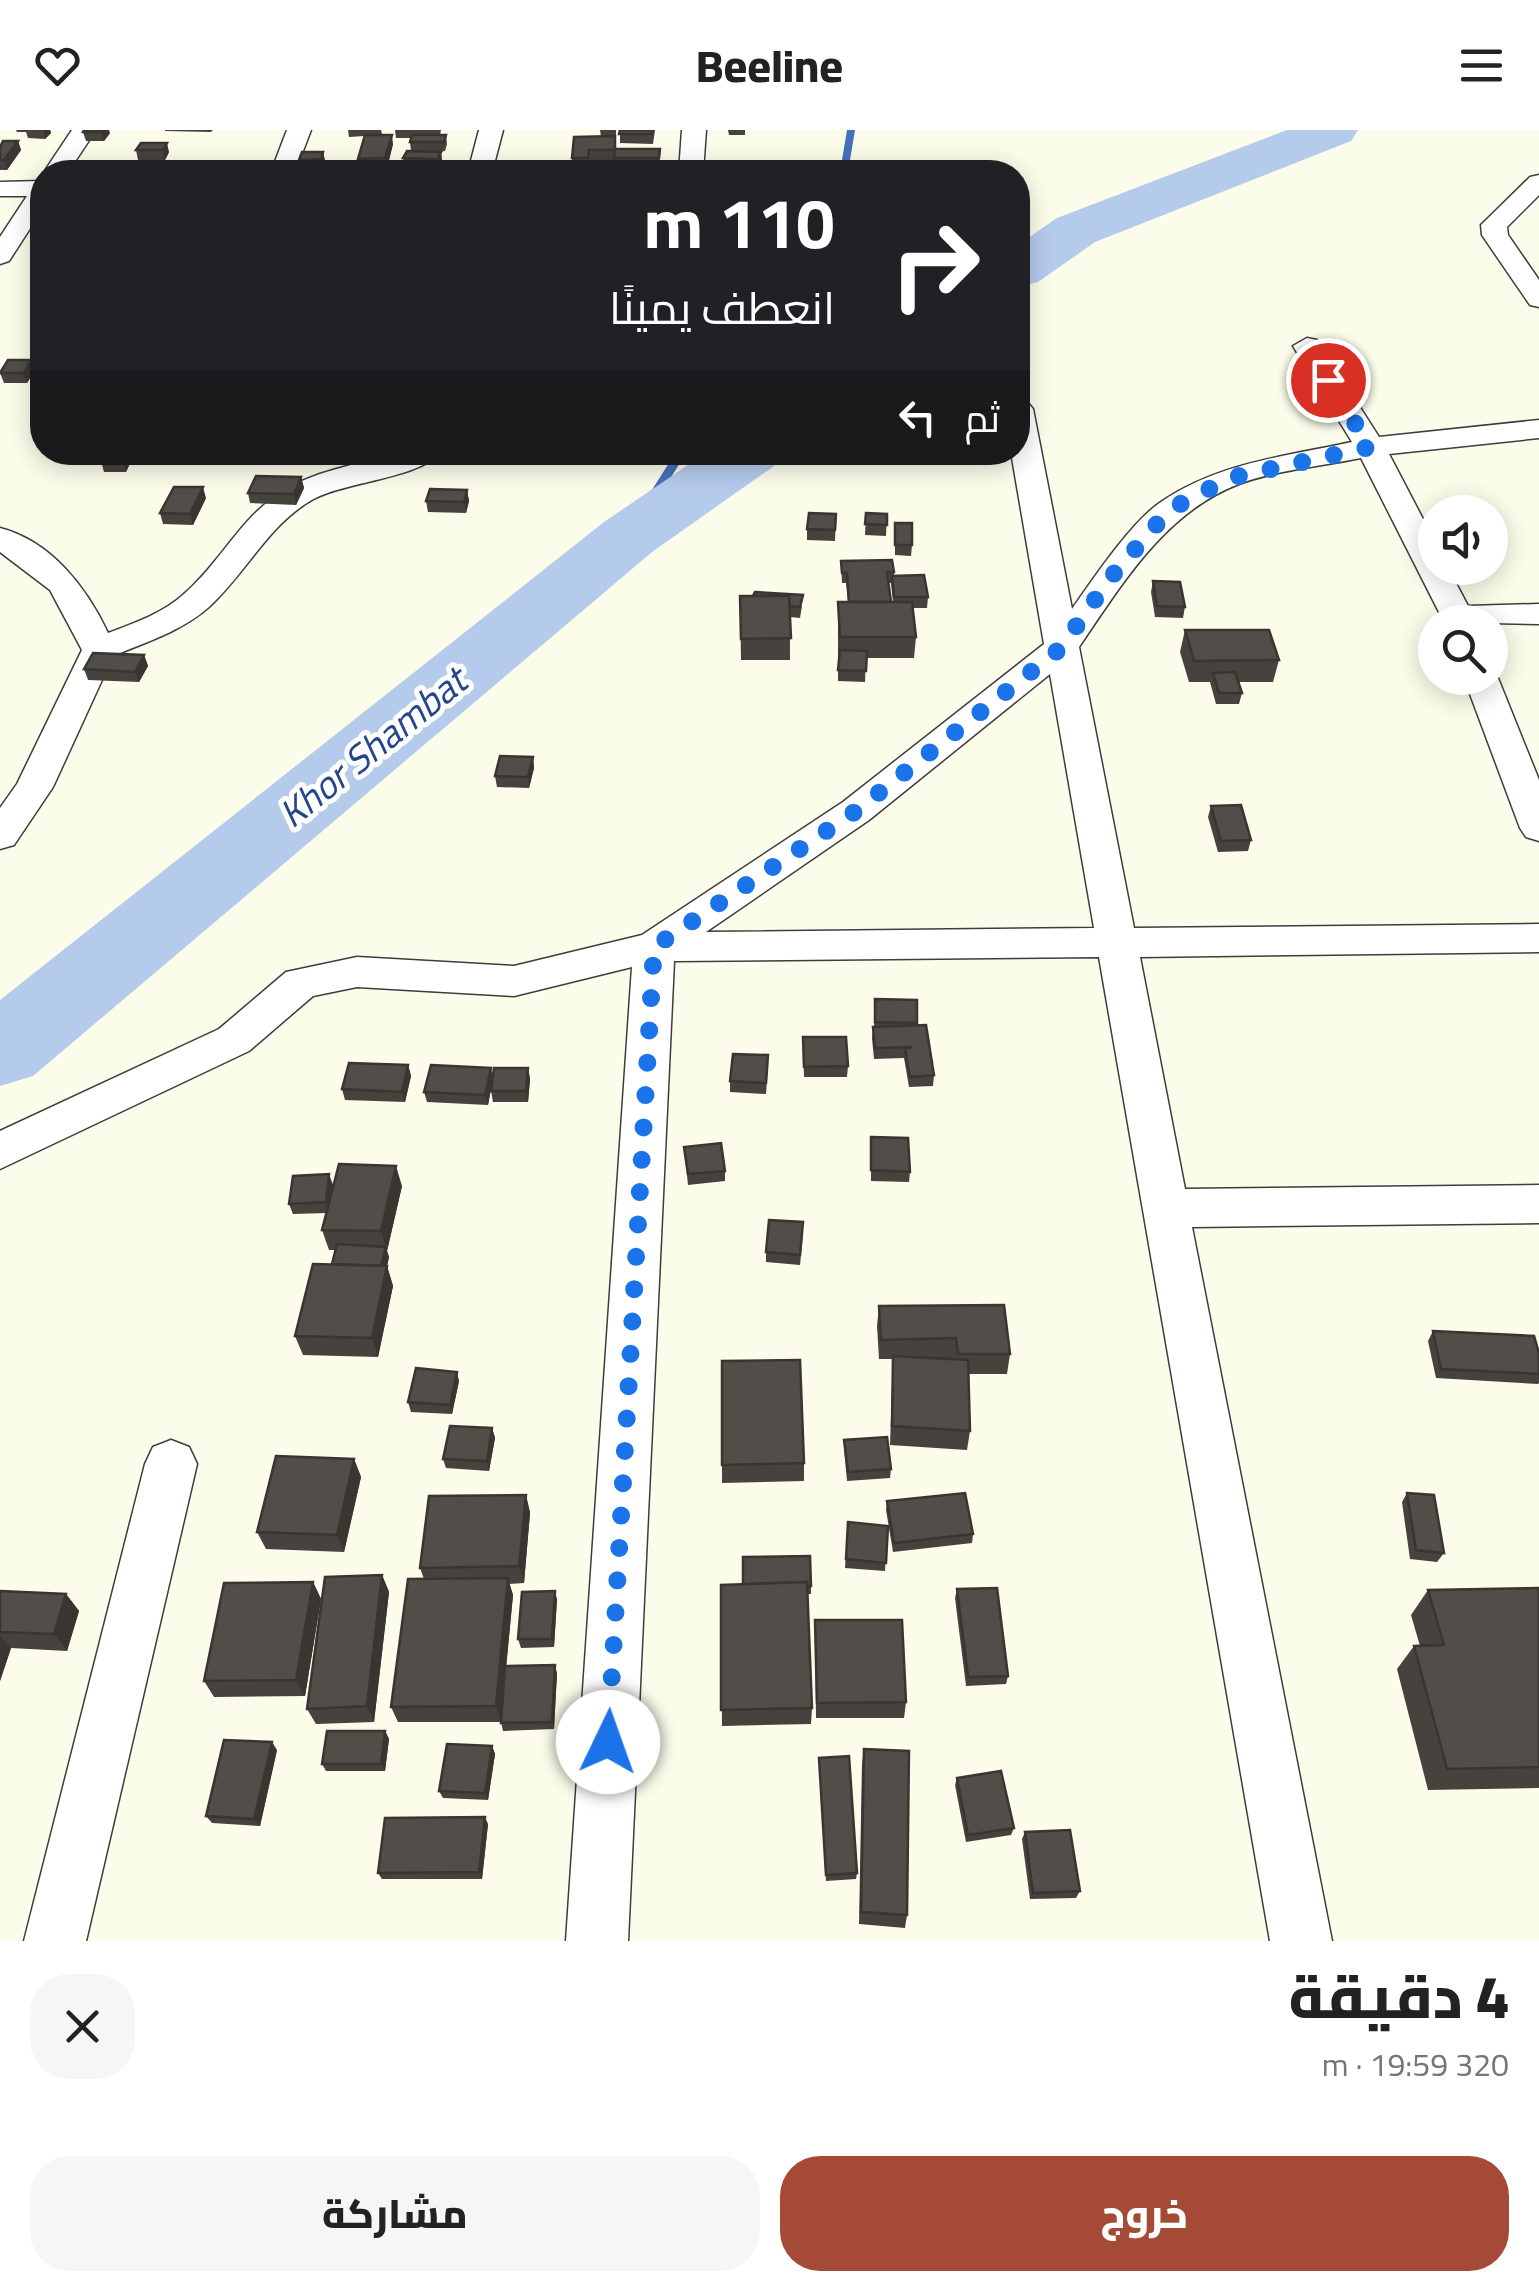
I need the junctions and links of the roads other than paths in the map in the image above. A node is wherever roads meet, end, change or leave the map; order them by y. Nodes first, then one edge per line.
1 (84, 130) edge
2 (300, 130) edge
3 (491, 130) edge
4 (694, 130) edge
5 (64, 160) edge
6 (288, 160) edge
7 (483, 160) edge
8 (692, 160) edge
9 (1539, 182) edge
10 (0, 189) edge
11 (30, 190) edge
12 (30, 209) edge
13 (0, 256) edge
14 (1539, 299) edge
15 (1307, 346) dead end
16 (1539, 429) edge
17 (1370, 447) junction
18 (398, 465) edge
19 (1028, 465) edge
20 (0, 538) edge
21 (1452, 605) edge
22 (1539, 614) edge
23 (1508, 616) edge
24 (1061, 648) junction
25 (99, 650) junction
26 (1488, 695) edge
27 (1539, 828) edge
28 (0, 836) edge
29 (1539, 938) edge
30 (1116, 942) junction
31 (654, 947) junction
32 (0, 1150) edge
33 (1539, 1204) edge
34 (1165, 1208) junction
35 (172, 1464) dead end
36 (55, 1941) edge
37 (597, 1941) edge
38 (1301, 1941) edge

1 - 5 street
2 - 6 street
3 - 7 street
4 - 8 street
9 - 14 street
10 - 11 street
12 - 13 street
15 - 17 street
16 - 17 street
17 - 21 street
17 - 24 street
18 - 25 street
19 - 24 street
20 - 25 street
22 - 23 street
24 - 30 street
24 - 31 street
25 - 28 street
26 - 27 street
29 - 30 street
30 - 31 street
30 - 34 street
31 - 32 street
31 - 37 street
33 - 34 street
34 - 38 street
35 - 36 street

